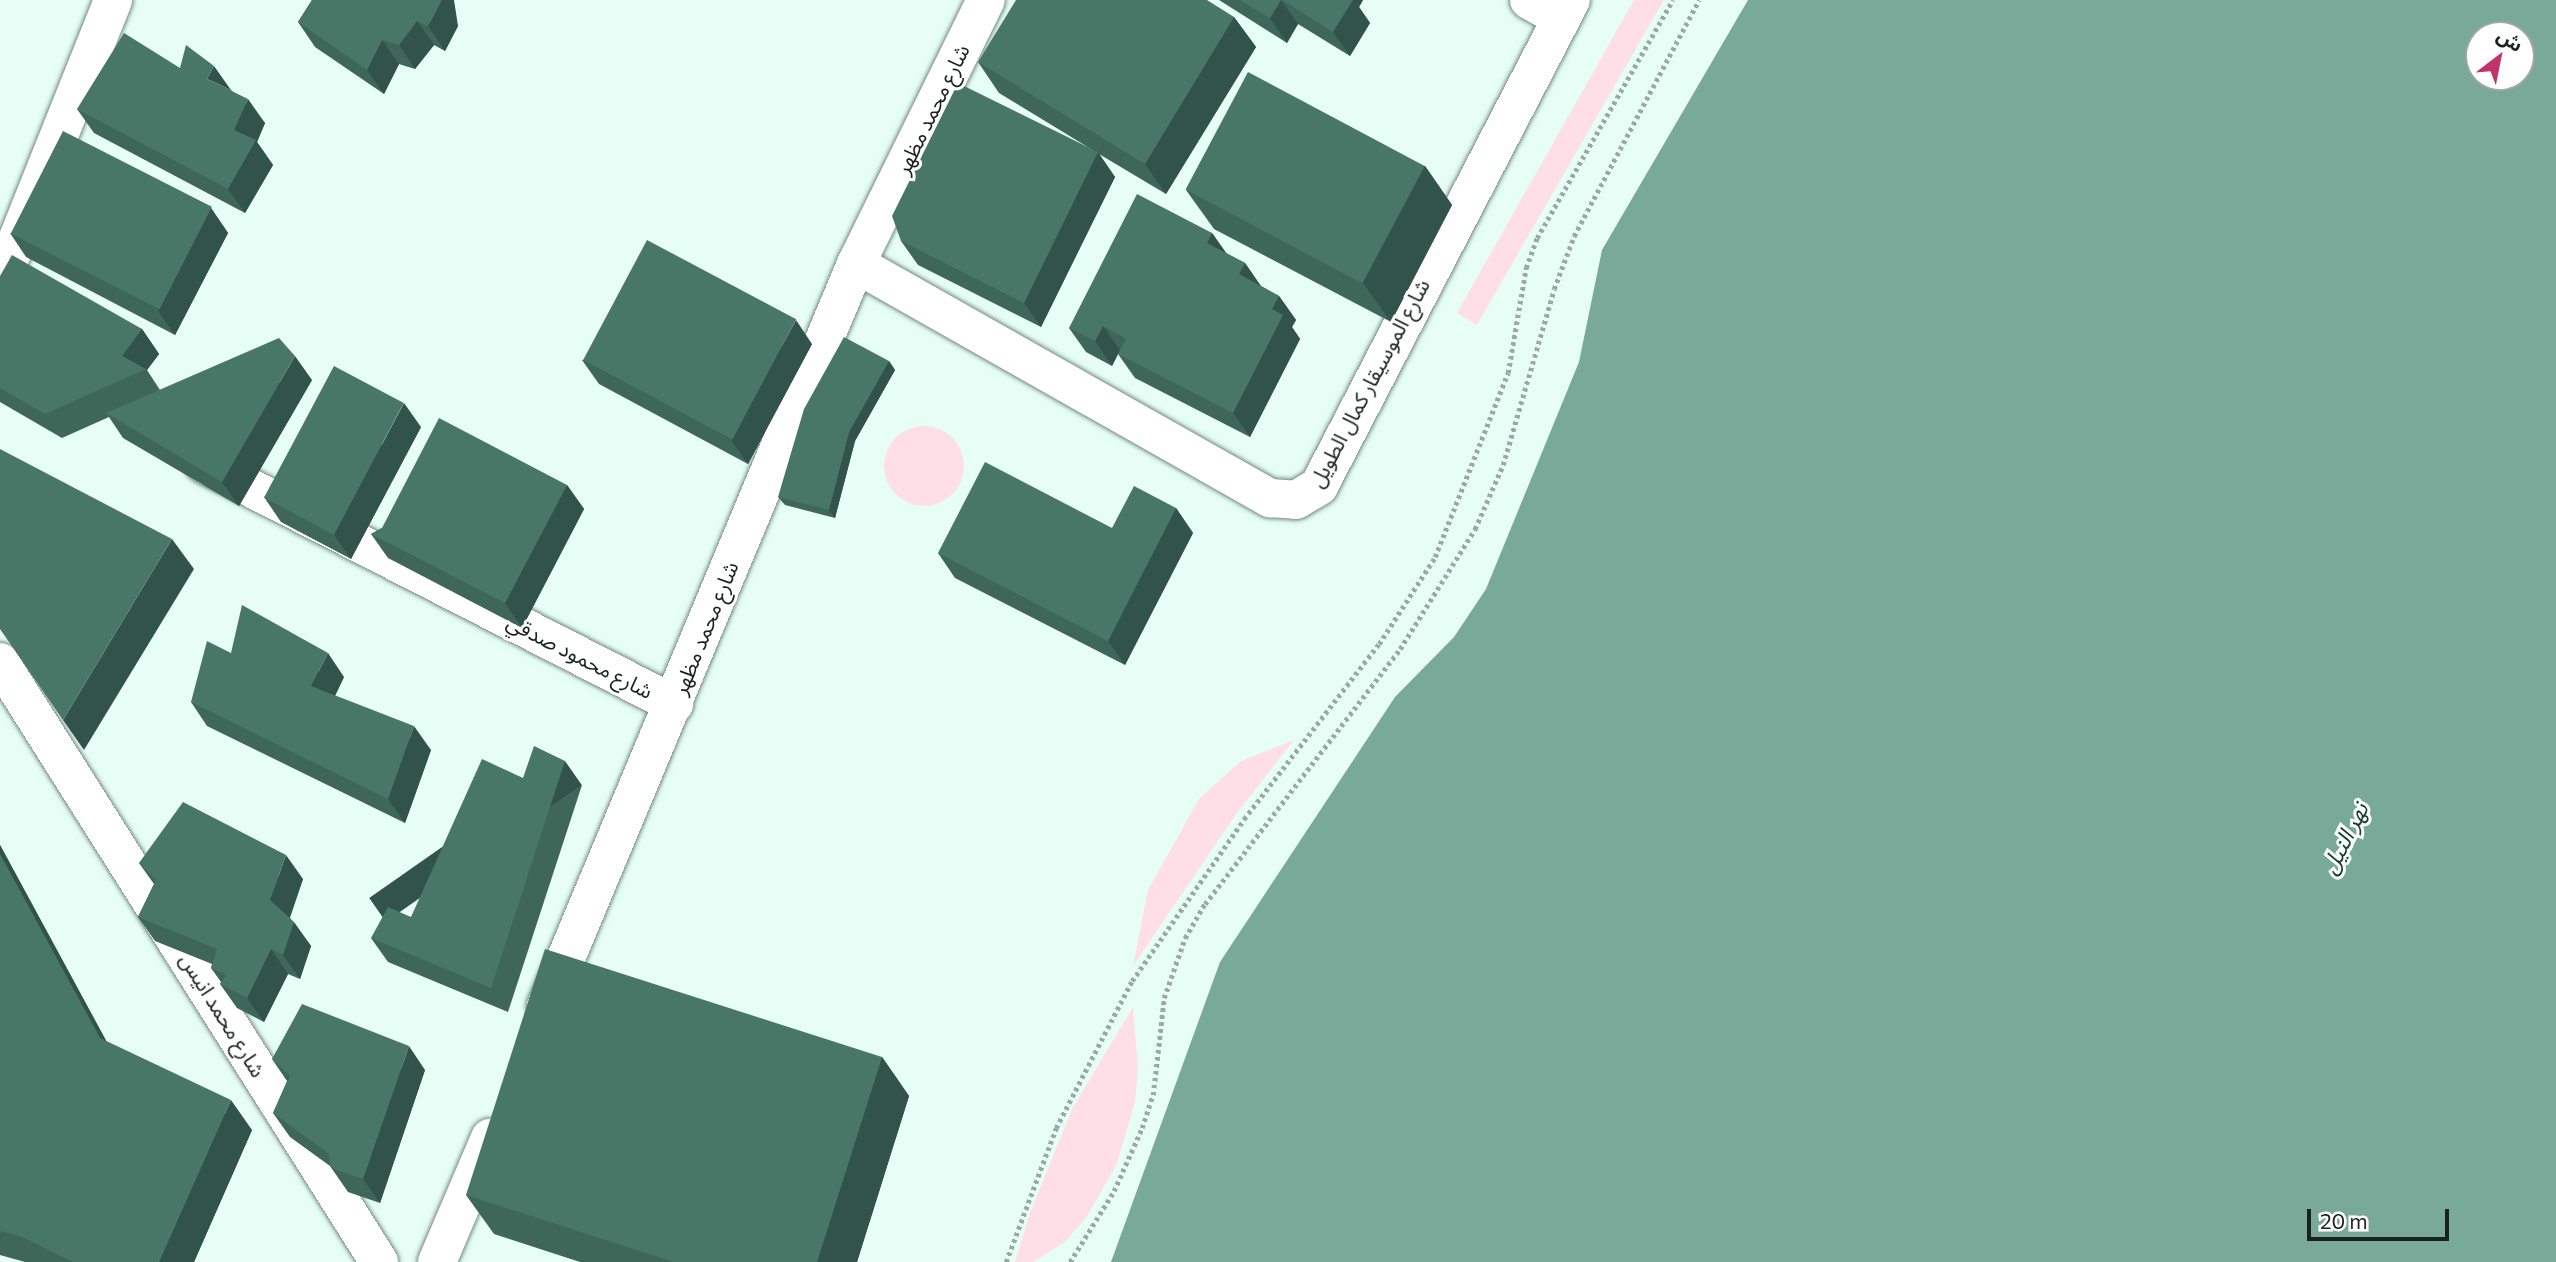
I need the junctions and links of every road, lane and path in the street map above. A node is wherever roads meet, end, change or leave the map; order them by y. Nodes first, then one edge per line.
1 (113, 0) edge
2 (1673, 0) edge
3 (1699, 0) edge
4 (976, 3) edge
5 (1554, 6) edge
6 (856, 264) junction
7 (0, 283) edge
8 (167, 445) edge
9 (0, 662) edge
10 (674, 704) junction
11 (534, 1034) edge
12 (502, 1110) edge
13 (379, 1262) edge
14 (437, 1262) edge
15 (1006, 1262) edge
16 (1070, 1262) edge

1 - 7 street
2 - 15 path
3 - 16 path
4 - 6 street, شارع محمد مظهر
5 - 6 street, شارع الموسيقار كمال الطويل
6 - 10 street, شارع محمد مظهر
8 - 10 street, شارع محمود صدقي
9 - 13 street, شارع محمد انيس
10 - 11 street, شارع محمد مظهر
12 - 14 street

